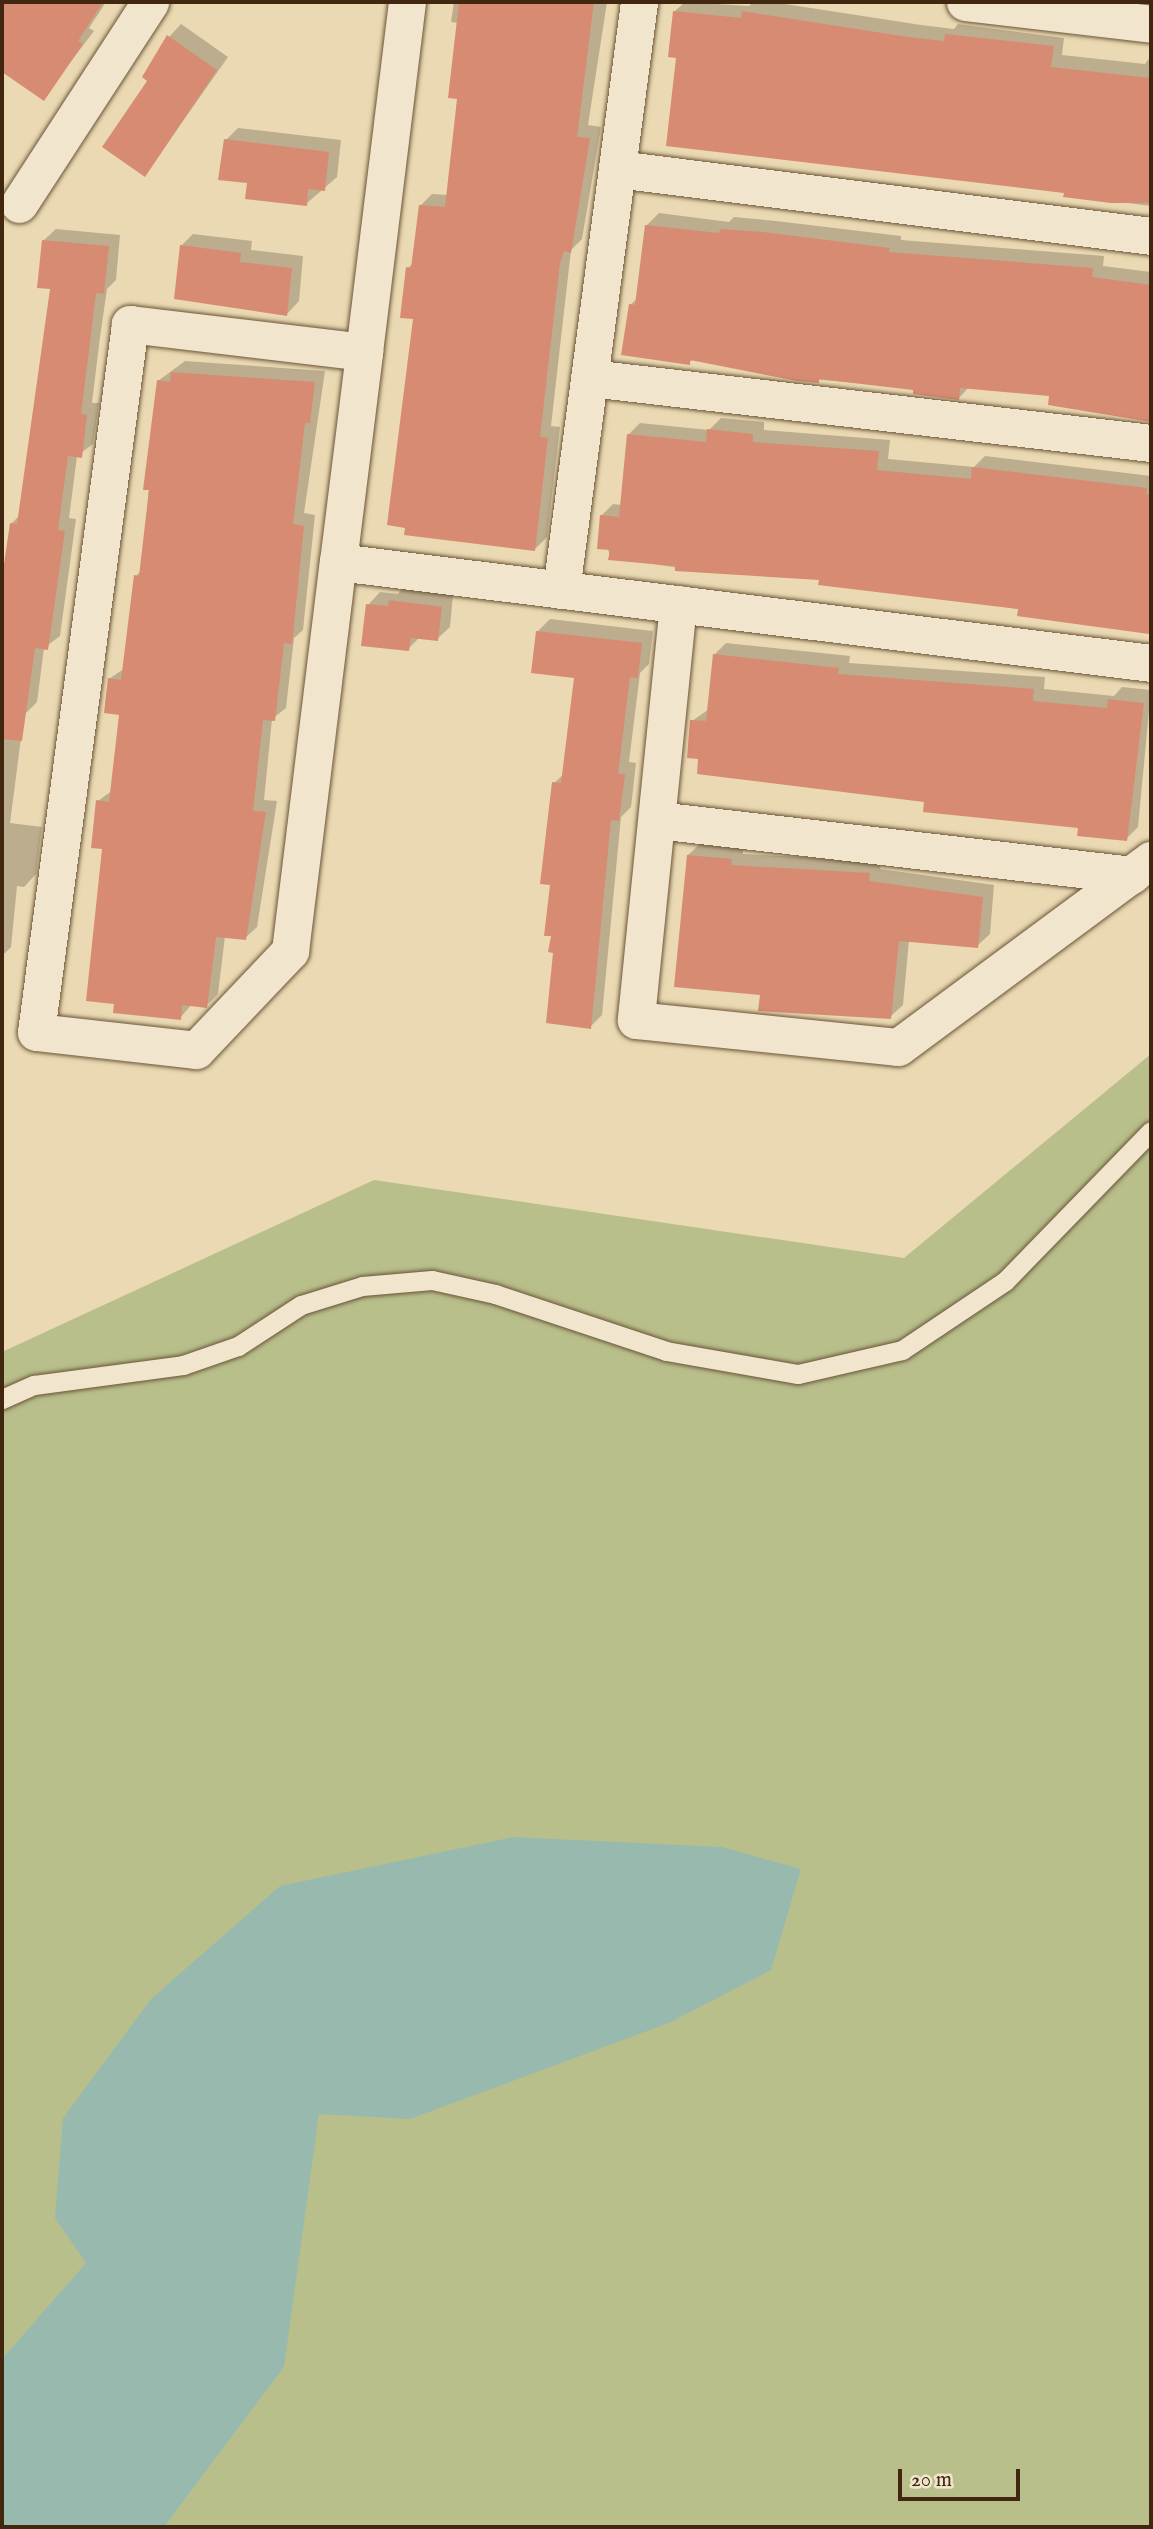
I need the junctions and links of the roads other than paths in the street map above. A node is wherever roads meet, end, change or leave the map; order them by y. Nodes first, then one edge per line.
1 (150, 2) edge
2 (407, 2) edge
3 (639, 2) edge
4 (965, 2) edge
5 (1151, 24) edge
6 (617, 169) junction
7 (19, 204) dead end
8 (1151, 236) edge
9 (364, 352) junction
10 (590, 378) junction
11 (1151, 443) edge
12 (338, 562) junction
13 (561, 590) junction
14 (678, 604) junction
15 (1151, 663) edge
16 (657, 820) junction
17 (1142, 868) edge
18 (1151, 1131) edge
19 (2, 1399) edge

1 - 7 street
2 - 9 street
3 - 6 street
4 - 5 street
6 - 8 street
6 - 10 street
9 - 12 street
9 - 12 street
10 - 11 street
10 - 13 street
12 - 13 street
13 - 14 street
14 - 15 street
14 - 16 street
16 - 17 street
16 - 17 street
18 - 19 lane

